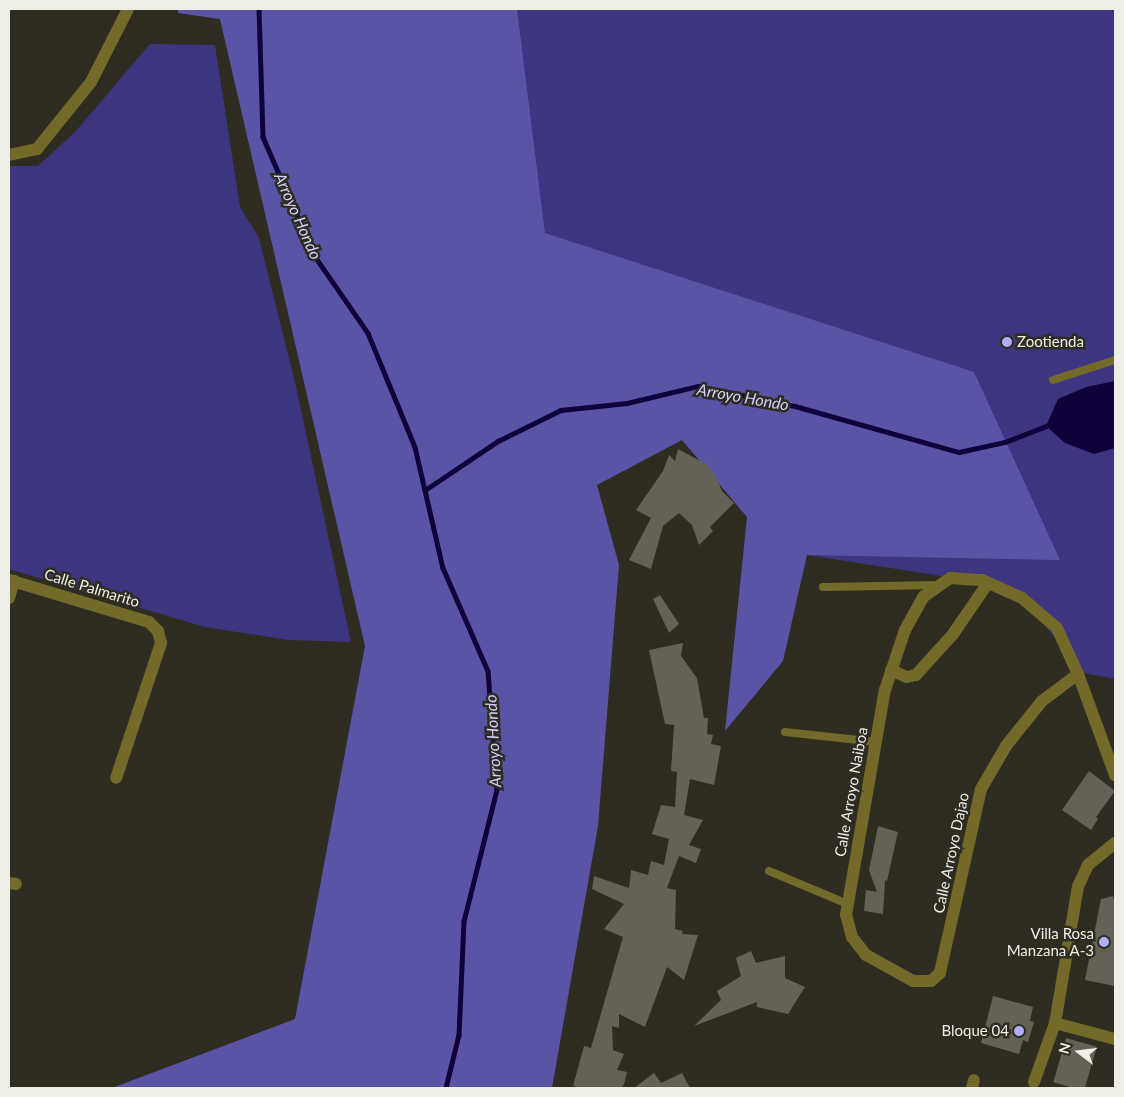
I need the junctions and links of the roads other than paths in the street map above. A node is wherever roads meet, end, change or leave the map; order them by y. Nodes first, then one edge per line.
1 (128, 9) edge
2 (9, 155) edge
3 (1115, 360) edge
4 (1053, 380) dead end
5 (11, 580) edge
6 (945, 581) junction
7 (988, 583) junction
8 (823, 587) dead end
9 (9, 598) edge
10 (892, 670) junction
11 (1078, 674) junction
12 (785, 732) dead end
13 (876, 742) junction
14 (1115, 776) edge
15 (116, 778) dead end
16 (1115, 842) edge
17 (769, 871) dead end
18 (848, 904) junction
19 (931, 981) joint
20 (1055, 1024) junction
21 (1115, 1039) edge
22 (1034, 1082) dead end

1 - 2 street
3 - 4 lane
5 - 9 street
5 - 15 street, Calle Palmarito
6 - 7 street
6 - 8 lane
6 - 10 street, Calle Arroyo Naiboa
7 - 10 street
7 - 11 street
10 - 13 street, Calle Arroyo Naiboa
11 - 14 street
11 - 19 street, Calle Arroyo Dajao
12 - 13 lane
13 - 18 street, Calle Arroyo Naiboa
16 - 20 street
17 - 18 lane
18 - 19 street, Calle Arroyo Naiboa
20 - 21 street
20 - 22 street

